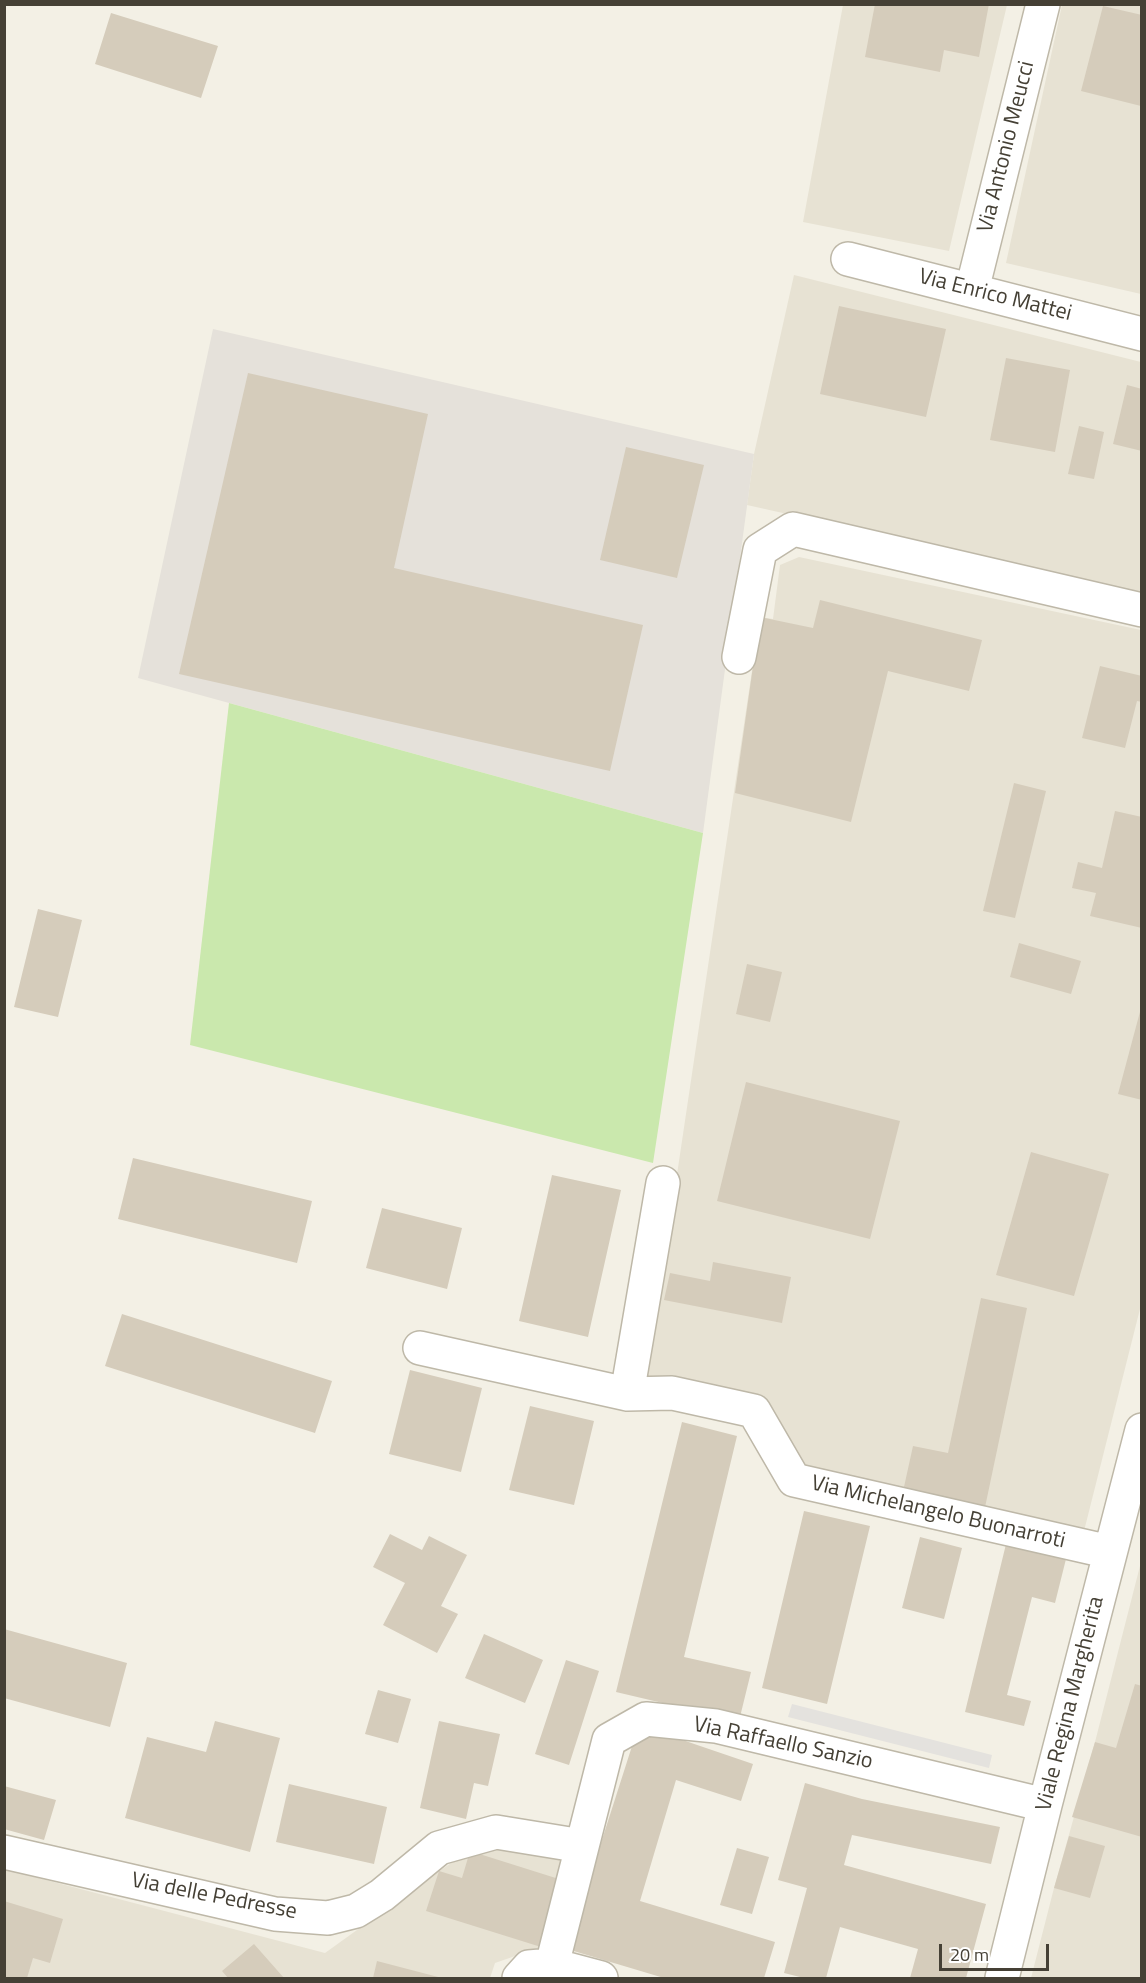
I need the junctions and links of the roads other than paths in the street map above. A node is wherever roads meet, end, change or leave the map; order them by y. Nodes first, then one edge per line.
1 (1043, 4) edge
2 (848, 259) dead end
3 (972, 290) junction
4 (1142, 334) edge
5 (1142, 610) edge
6 (739, 657) dead end
7 (663, 1183) dead end
8 (420, 1348) dead end
9 (627, 1394) junction
10 (1142, 1430) edge
11 (1110, 1552) junction
12 (1045, 1805) junction
13 (582, 1846) junction
14 (4, 1852) edge
15 (552, 1965) junction
16 (519, 1978) edge
17 (601, 1978) edge
18 (1002, 1978) edge

1 - 3 street, Via Antonio Meucci
2 - 3 street, Via Enrico Mattei
3 - 4 street, Via Enrico Mattei
5 - 6 street
7 - 9 street
8 - 9 street, Via Michelangelo Buonarroti
9 - 11 street, Via Michelangelo Buonarroti
10 - 11 street, Viale Regina Margherita
11 - 12 street, Viale Regina Margherita
12 - 13 street, Via Raffaello Sanzio
12 - 18 street, Viale Regina Margherita
13 - 14 street, Via delle Pedresse
13 - 15 street, Via Raffaello Sanzio
15 - 16 street
15 - 17 street

